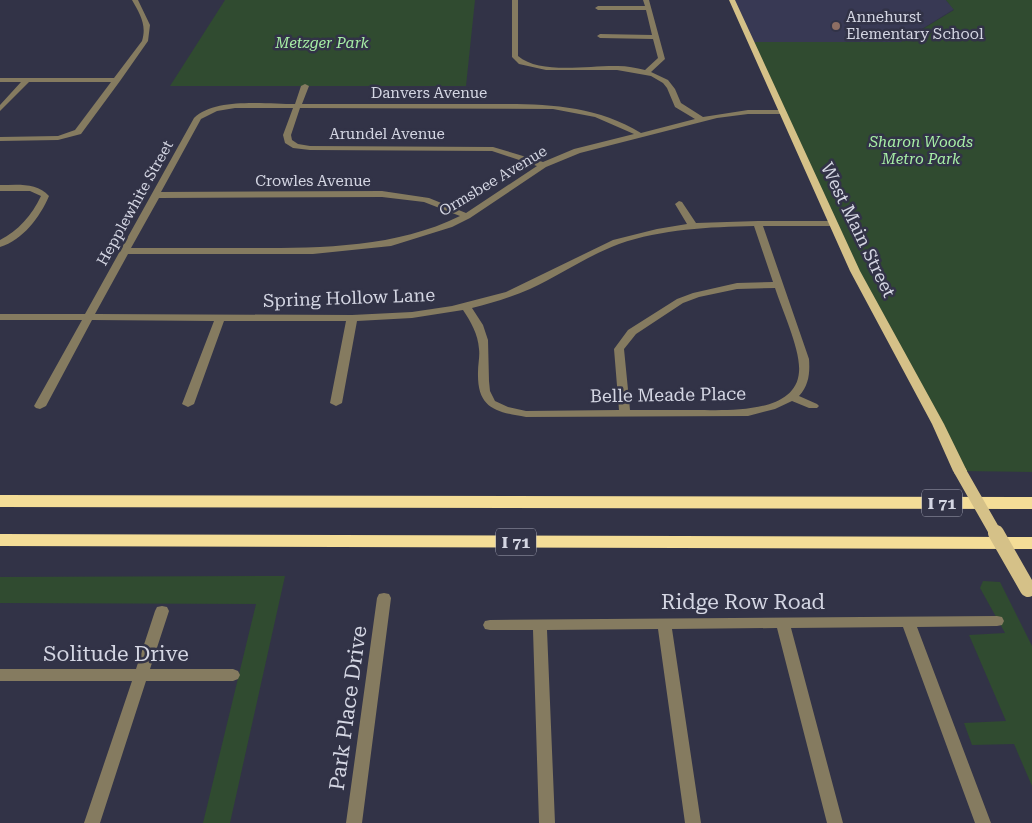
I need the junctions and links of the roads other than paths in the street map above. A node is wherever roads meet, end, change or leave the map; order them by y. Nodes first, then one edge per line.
1 (135, 0) edge
2 (515, 0) edge
3 (646, 0) edge
4 (732, 0) edge
5 (598, 8) dead end
6 (648, 8) junction
7 (600, 36) dead end
8 (656, 37) junction
9 (646, 73) junction
10 (0, 80) edge
11 (26, 80) junction
12 (118, 80) junction
13 (305, 86) dead end
14 (298, 106) junction
15 (0, 109) edge
16 (213, 109) joint
17 (782, 112) junction
18 (701, 120) junction
19 (640, 135) junction
20 (0, 139) edge
21 (543, 165) junction
22 (0, 188) edge
23 (155, 195) junction
24 (679, 204) dead end
25 (467, 216) junction
26 (758, 224) junction
27 (833, 224) junction
28 (693, 226) junction
29 (0, 244) edge
30 (125, 251) junction
31 (779, 285) junction
32 (466, 307) junction
33 (0, 317) edge
34 (88, 317) junction
35 (220, 317) junction
36 (352, 318) junction
37 (791, 397) junction
38 (336, 403) dead end
39 (188, 404) dead end
40 (40, 406) dead end
41 (813, 406) dead end
42 (625, 414) junction
43 (0, 501) edge
44 (1032, 503) edge
45 (0, 540) edge
46 (1032, 543) edge
47 (1030, 592) edge
48 (384, 598) dead end
49 (162, 611) dead end
50 (997, 621) dead end
51 (908, 622) junction
52 (783, 623) junction
53 (664, 624) junction
54 (490, 625) dead end
55 (540, 625) junction
56 (0, 675) edge
57 (141, 675) junction
58 (233, 675) dead end
59 (92, 823) edge
60 (354, 823) edge
61 (547, 823) edge
62 (693, 823) edge
63 (835, 823) edge
64 (983, 823) edge

1 - 12 street
2 - 9 street
3 - 6 street
4 - 17 main road, West Main Street
5 - 6 street
6 - 8 street
7 - 8 street
8 - 9 street
9 - 18 street
10 - 11 street
11 - 12 street
11 - 15 street
12 - 20 street
13 - 14 street, Arundel Avenue
14 - 16 street, Danvers Avenue
14 - 19 street, Danvers Avenue
14 - 21 street, Arundel Avenue
16 - 23 street, Hepplewhite Street
17 - 18 street, Ormsbee Avenue
17 - 27 main road, West Main Street
18 - 19 street, Ormsbee Avenue
19 - 21 street, Ormsbee Avenue
21 - 25 street, Ormsbee Avenue
22 - 29 street
23 - 25 street, Crowles Avenue
23 - 30 street, Hepplewhite Street
24 - 28 street
25 - 30 street, Ormsbee Avenue
26 - 27 street, Spring Hollow Lane
26 - 28 street, Spring Hollow Lane
26 - 31 street
27 - 47 main road, West Main Street, bridge
28 - 32 street, Spring Hollow Lane
30 - 34 street, Hepplewhite Street
31 - 37 street
31 - 42 street
32 - 36 street, Spring Hollow Lane
32 - 42 street, Belle Meade Place
33 - 34 street, Spring Hollow Lane
34 - 35 street, Spring Hollow Lane
34 - 40 street, Hepplewhite Street
35 - 36 street, Spring Hollow Lane
35 - 39 street
36 - 38 street
37 - 41 street
37 - 42 street, Belle Meade Place
43 - 44 highway, I 71
45 - 46 highway, I 71
48 - 60 street, Park Place Drive
49 - 57 street
50 - 51 street, Ridge Row Road
51 - 52 street, Ridge Row Road
51 - 64 street
52 - 53 street, Ridge Row Road
52 - 63 street
53 - 55 street, Ridge Row Road
53 - 62 street
54 - 55 street, Ridge Row Road
55 - 61 street
56 - 57 street, Solitude Drive
57 - 58 street, Solitude Drive
57 - 59 street

